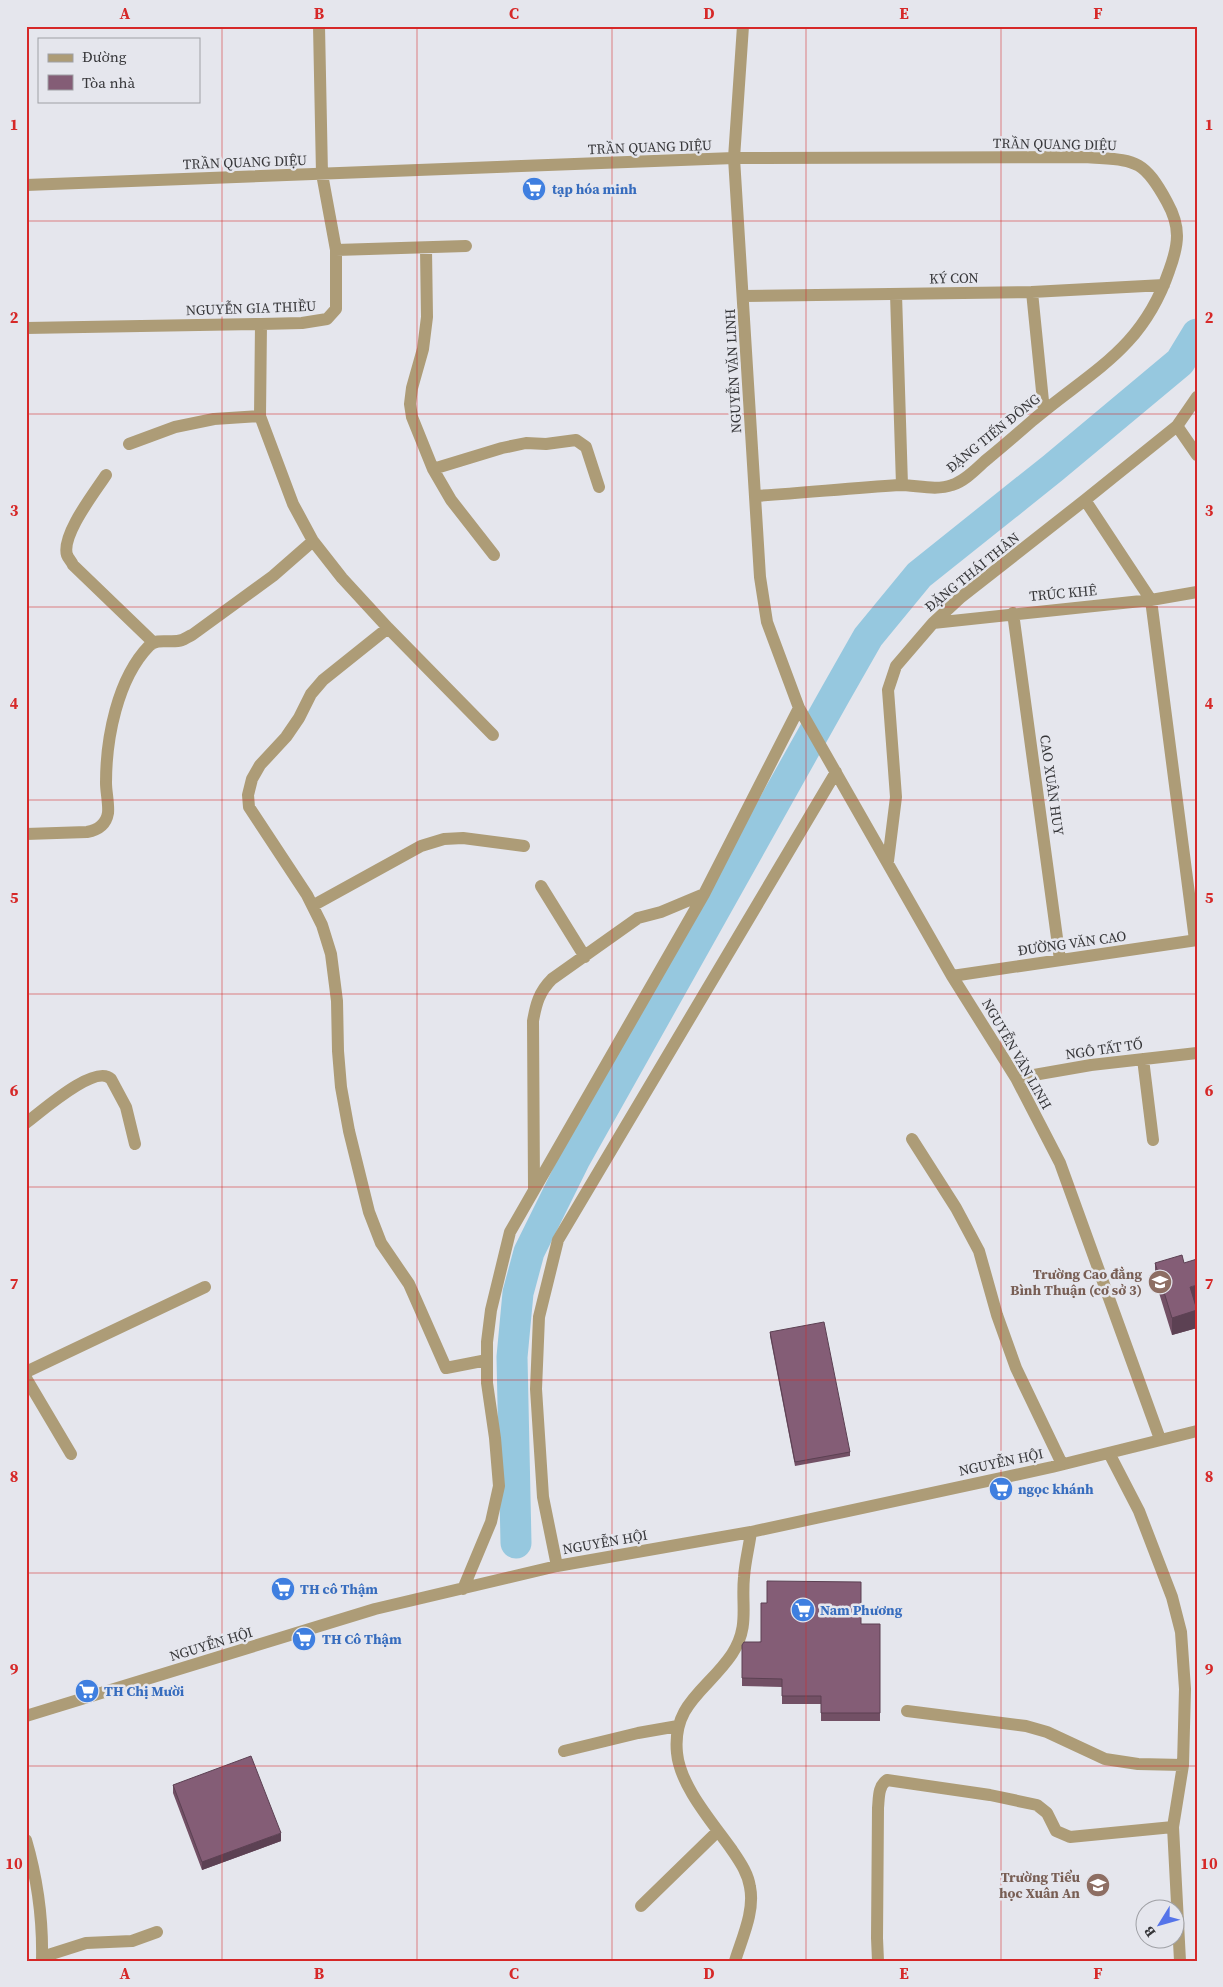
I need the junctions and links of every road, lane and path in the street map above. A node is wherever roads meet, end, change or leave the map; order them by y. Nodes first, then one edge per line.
1 (319, 26) edge
2 (743, 26) edge
3 (734, 158) junction
4 (322, 174) junction
5 (26, 185) edge
6 (466, 246) dead end
7 (426, 249) junction
8 (336, 250) junction
9 (1164, 285) junction
10 (1032, 292) junction
11 (896, 294) junction
12 (744, 296) junction
13 (261, 324) junction
14 (26, 328) edge
15 (1197, 397) edge
16 (1044, 411) junction
17 (260, 416) junction
18 (1177, 426) junction
19 (129, 444) dead end
20 (1197, 455) edge
21 (433, 469) junction
22 (106, 475) dead end
23 (902, 485) junction
24 (600, 487) dead end
25 (756, 496) junction
26 (1085, 500) junction
27 (313, 541) junction
28 (494, 555) dead end
29 (1197, 592) edge
30 (1151, 600) junction
31 (1013, 613) junction
32 (933, 622) junction
33 (388, 628) junction
34 (154, 643) junction
35 (799, 708) junction
36 (493, 735) dead end
37 (836, 772) junction
38 (26, 834) edge
39 (524, 846) dead end
40 (888, 861) junction
41 (540, 886) dead end
42 (704, 894) junction
43 (314, 906) junction
44 (1196, 940) edge
45 (585, 956) junction
46 (1060, 960) junction
47 (952, 976) junction
48 (1197, 1053) edge
49 (1143, 1059) junction
50 (1016, 1078) junction
51 (26, 1123) edge
52 (912, 1139) dead end
53 (1153, 1140) dead end
54 (135, 1144) dead end
55 (534, 1190) junction
56 (205, 1287) dead end
57 (487, 1360) junction
58 (26, 1372) edge
59 (26, 1378) edge
60 (1197, 1431) edge
61 (1160, 1439) junction
62 (1109, 1453) junction
63 (71, 1454) dead end
64 (1062, 1464) junction
65 (751, 1532) junction
66 (557, 1566) junction
67 (463, 1589) junction
68 (907, 1711) dead end
69 (26, 1716) edge
70 (678, 1726) junction
71 (564, 1751) dead end
72 (1183, 1764) junction
73 (1173, 1827) junction
74 (718, 1831) junction
75 (26, 1840) edge
76 (641, 1906) dead end
77 (157, 1932) dead end
78 (42, 1959) edge
79 (735, 1961) edge
80 (878, 1961) edge
81 (1180, 1961) edge

1 - 4 street, NGUYỄN GIA THIỀU
2 - 3 street, NGUYỄN VĂN LINH
3 - 4 street, TRẦN QUANG DIỆU
3 - 9 street, TRẦN QUANG DIỆU
3 - 12 street, NGUYỄN VĂN LINH
4 - 5 street, TRẦN QUANG DIỆU
4 - 8 street, NGUYỄN GIA THIỀU
6 - 7 street
7 - 8 street
7 - 21 street
8 - 13 street, NGUYỄN GIA THIỀU
9 - 10 street, KÝ CON
9 - 16 street, ĐẶNG TIẾN ĐÔNG
10 - 11 street, KÝ CON
10 - 16 street
11 - 12 street, KÝ CON
11 - 23 street
12 - 25 street, NGUYỄN VĂN LINH
13 - 14 street, NGUYỄN GIA THIỀU
13 - 17 street
15 - 18 street, ĐẶNG THÁI THÂN
16 - 23 street, ĐẶNG TIẾN ĐÔNG
17 - 19 street
17 - 27 street
18 - 20 street
18 - 26 street, ĐẶNG THÁI THÂN
21 - 24 street
21 - 28 street
22 - 34 street
23 - 25 street, ĐẶNG TIẾN ĐÔNG
25 - 35 street, NGUYỄN VĂN LINH
26 - 30 street
26 - 32 street, ĐẶNG THÁI THÂN
27 - 33 street
27 - 34 street
29 - 30 street, TRÚC KHÊ
30 - 31 street, TRÚC KHÊ
30 - 44 street
31 - 32 street, TRÚC KHÊ
31 - 46 street, CAO XUÂN HUY
32 - 40 street, ĐẶNG THÁI THÂN
33 - 36 street
33 - 43 street
34 - 38 street
35 - 37 street, NGUYỄN VĂN LINH
35 - 42 street
37 - 40 street, NGUYỄN VĂN LINH
37 - 66 street
39 - 43 street
40 - 47 street, NGUYỄN VĂN LINH
41 - 45 street
42 - 45 street
42 - 55 street
43 - 57 street
44 - 46 street, ĐƯỜNG VĂN CAO
45 - 55 street
46 - 47 street, ĐƯỜNG VĂN CAO
47 - 50 street, NGUYỄN VĂN LINH
48 - 49 street, NGÔ TẤT TỐ
49 - 50 street, NGÔ TẤT TỐ
49 - 53 street
50 - 61 street, NGUYỄN VĂN LINH
51 - 54 street
52 - 64 street
55 - 57 street
56 - 58 street
57 - 67 street
59 - 63 street
60 - 61 street, NGUYỄN HỘI
61 - 62 street, NGUYỄN HỘI
62 - 64 street, NGUYỄN HỘI
62 - 72 street
64 - 65 street, NGUYỄN HỘI
65 - 66 street, NGUYỄN HỘI
65 - 70 street
66 - 67 street, NGUYỄN HỘI
67 - 69 street, NGUYỄN HỘI
68 - 72 street
70 - 71 street
70 - 74 street
72 - 73 street
73 - 80 street
73 - 81 street
74 - 76 street
74 - 79 street
75 - 78 street
77 - 78 street

